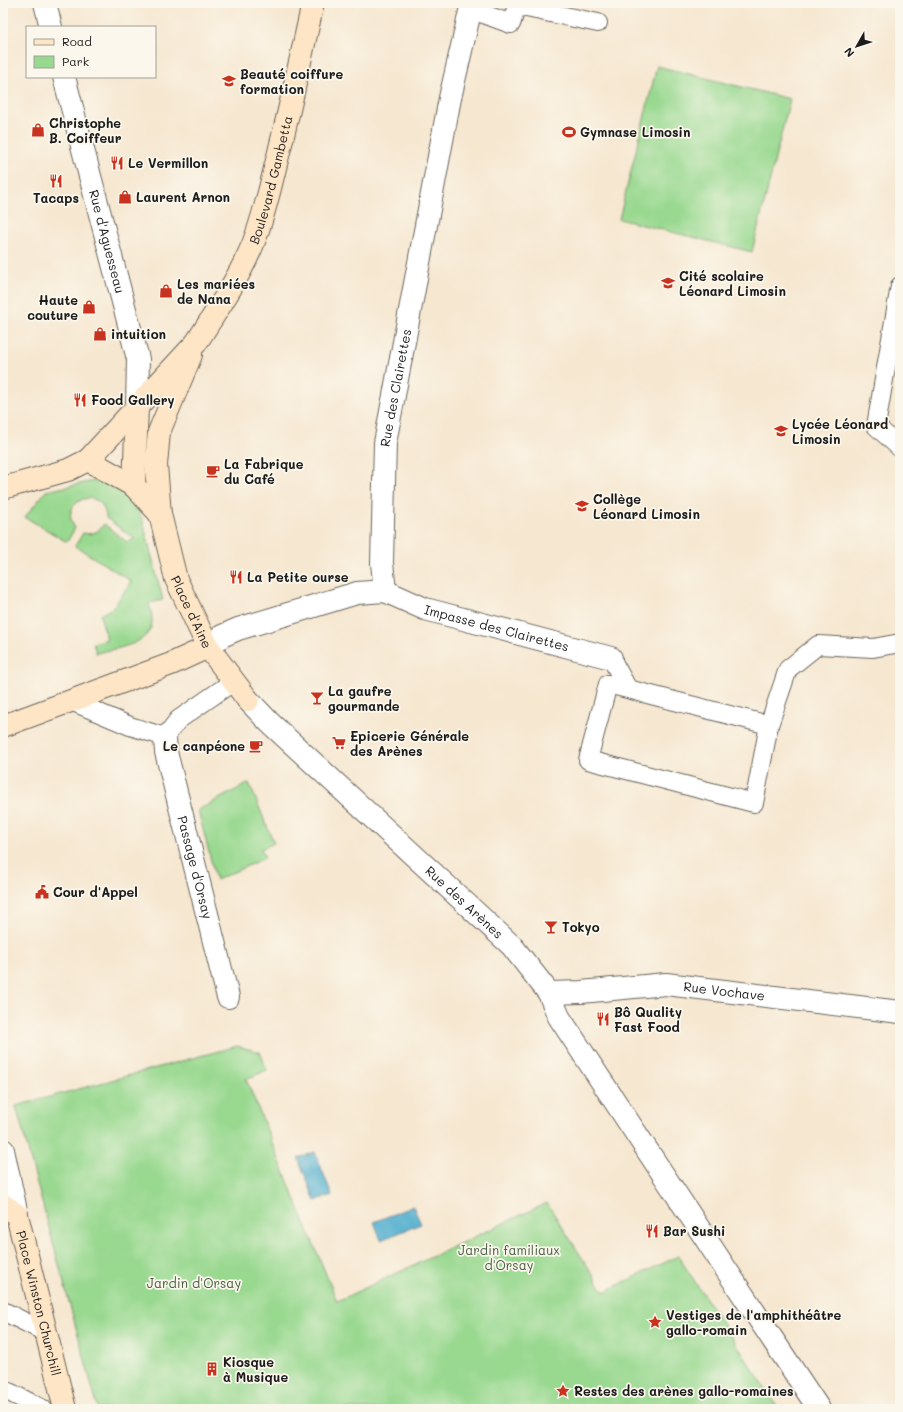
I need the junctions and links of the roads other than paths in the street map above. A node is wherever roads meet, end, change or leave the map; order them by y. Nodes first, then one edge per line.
1 (45, 3) edge
2 (313, 3) edge
3 (471, 6) edge
4 (598, 24) dead end
5 (51, 26) edge
6 (64, 78) edge
7 (900, 286) edge
8 (196, 343) junction
9 (137, 407) junction
10 (158, 432) joint
11 (900, 448) edge
12 (88, 460) junction
13 (134, 486) junction
14 (3, 488) edge
15 (160, 514) junction
16 (385, 591) junction
17 (900, 643) edge
18 (208, 647) junction
19 (611, 658) joint
20 (234, 682) junction
21 (628, 689) junction
22 (248, 700) joint
23 (71, 701) junction
24 (769, 725) junction
25 (3, 726) edge
26 (165, 737) junction
27 (549, 993) junction
28 (228, 997) dead end
29 (900, 1012) edge
30 (3, 1150) edge
31 (10, 1210) edge
32 (3, 1311) edge
33 (47, 1333) junction
34 (3, 1389) edge
35 (43, 1409) edge
36 (65, 1409) edge
37 (819, 1409) edge

1 - 5 street
2 - 8 main road, Boulevard Gambetta
3 - 4 lane
3 - 16 street, Rue des Clairettes
6 - 9 street, Rue d'Aguesseau
7 - 11 lane
8 - 9 main road, Boulevard Gambetta
8 - 10 main road, Boulevard Gambetta
9 - 12 main road
9 - 13 main road
10 - 15 main road, Place d'Aine
12 - 13 main road
12 - 14 main road
13 - 15 main road
15 - 18 main road, Place d'Aine
16 - 18 street
16 - 19 street, Impasse des Clairettes
17 - 24 lane
18 - 20 main road, Rue des Arènes
18 - 23 main road, Place d'Aine
19 - 21 lane
20 - 22 main road, Rue des Arènes
20 - 26 lane
21 - 24 lane
21 - 24 lane
22 - 27 street, Rue des Arènes
23 - 25 main road, Place d'Aine
23 - 26 lane
26 - 28 street, Passage d'Orsay
27 - 29 street, Rue Vochave
27 - 37 street, Rue des Arènes
30 - 31 street
31 - 33 main road, Place Winston Churchill
32 - 33 lane
33 - 36 main road, Place Winston Churchill
34 - 35 lane

